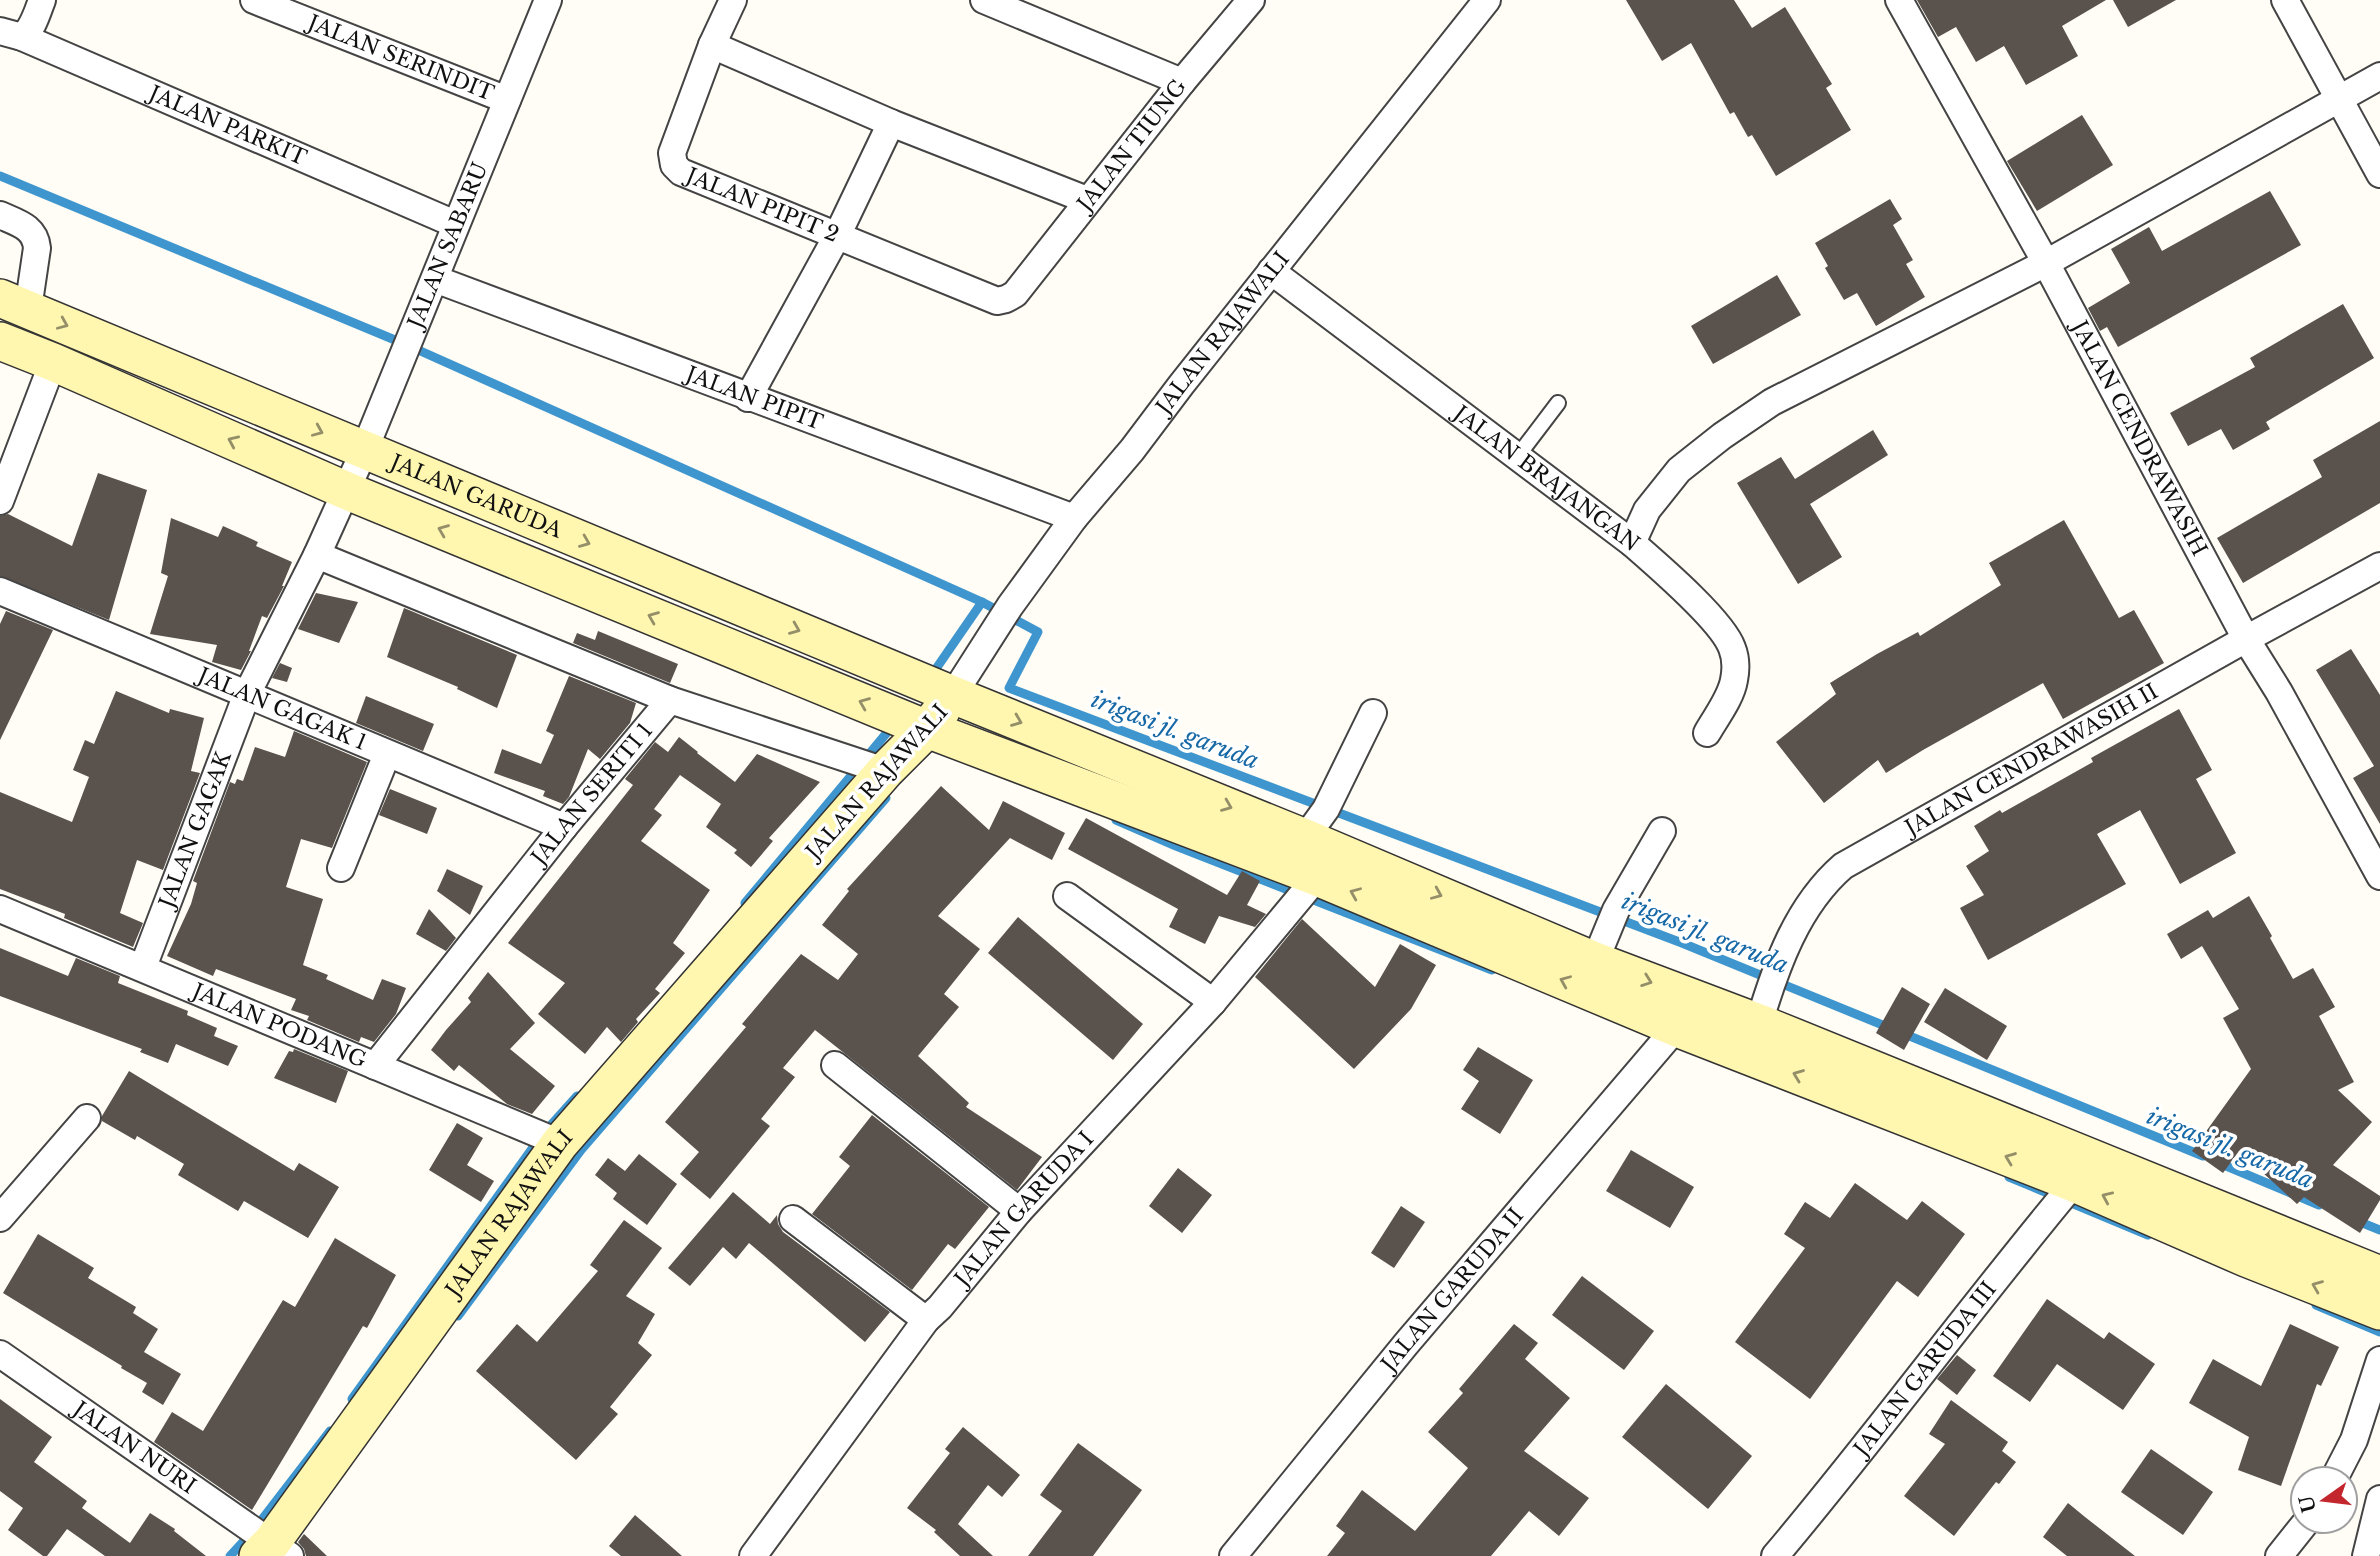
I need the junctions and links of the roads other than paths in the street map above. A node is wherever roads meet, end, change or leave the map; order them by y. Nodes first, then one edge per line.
1 (42, 0) edge
2 (254, 0) edge
3 (548, 0) edge
4 (733, 0) edge
5 (984, 0) edge
6 (1251, 0) edge
7 (1487, 0) edge
8 (1899, 0) edge
9 (2285, 0) edge
10 (11, 34) edge
11 (712, 45) junction
12 (2380, 76) edge
13 (1182, 82) junction
14 (2338, 99) junction
15 (507, 100) junction
16 (891, 123) junction
17 (2380, 174) edge
18 (1087, 200) junction
19 (0, 215) edge
20 (455, 224) junction
21 (837, 236) junction
22 (2046, 262) junction
23 (1271, 271) junction
24 (435, 279) junction
25 (1015, 294) joint
26 (14, 303) edge
27 (0, 341) edge
28 (53, 362) junction
29 (748, 398) junction
30 (1558, 403) dead end
31 (364, 451) junction
32 (1517, 457) junction
33 (345, 490) junction
34 (0, 501) edge
35 (1074, 518) junction
36 (1632, 543) junction
37 (317, 555) junction
38 (2380, 566) edge
39 (0, 591) edge
40 (2246, 639) junction
41 (247, 694) junction
42 (953, 695) junction
43 (670, 700) junction
44 (1373, 713) dead end
45 (927, 729) junction
46 (1707, 733) dead end
47 (387, 754) junction
48 (885, 771) junction
49 (564, 827) junction
50 (1662, 831) dead end
51 (1305, 838) junction
52 (341, 868) dead end
53 (2380, 876) edge
54 (1317, 877) junction
55 (1067, 896) dead end
56 (0, 909) edge
57 (1595, 961) junction
58 (143, 967) junction
59 (1213, 1002) junction
60 (1687, 1014) junction
61 (1759, 1023) junction
62 (835, 1065) dead end
63 (375, 1066) junction
64 (87, 1118) dead end
65 (561, 1143) junction
66 (2074, 1183) junction
67 (1019, 1211) junction
68 (0, 1218) edge
69 (793, 1219) dead end
70 (2380, 1275) edge
71 (2380, 1311) edge
72 (926, 1320) junction
73 (0, 1354) edge
74 (2380, 1360) edge
75 (2343, 1465) edge
76 (2380, 1499) edge
77 (2296, 1535) edge
78 (273, 1551) edge
79 (753, 1556) edge
80 (1233, 1556) edge
81 (1775, 1556) edge
82 (2279, 1556) edge
83 (2366, 1556) edge

1 - 10 street
2 - 15 street, JALAN SERINDIT
3 - 15 street, JALAN SABARU
4 - 11 street, JALAN PIPIT 2
5 - 13 street
6 - 13 street, JALAN TIUNG
7 - 23 street, JALAN RAJAWALI
8 - 22 street, JALAN CENDRAWASIH
9 - 14 street
10 - 20 street, JALAN PARKIT
11 - 16 street
11 - 21 street, JALAN PIPIT 2
12 - 14 street
13 - 18 street, JALAN TIUNG
14 - 17 street
14 - 22 street
15 - 20 street, JALAN SABARU
16 - 18 street
16 - 21 street
18 - 25 street, JALAN TIUNG
19 - 26 street
20 - 24 street, JALAN SABARU
21 - 25 street, JALAN PIPIT 2
21 - 29 street
22 - 36 street
22 - 40 street, JALAN CENDRAWASIH
23 - 32 street, JALAN BRAJANGAN
23 - 35 street, JALAN RAJAWALI
24 - 29 street, JALAN PIPIT
24 - 31 street, JALAN SABARU
26 -> 31 main road, JALAN GARUDA
27 - 28 main road, JALAN GARUDA
33 -> 28 main road, JALAN GARUDA
28 - 34 street
29 - 35 street, JALAN PIPIT
30 - 32 lane
31 - 33 street, JALAN SABARU
31 -> 42 main road, JALAN GARUDA
32 - 36 street, JALAN BRAJANGAN
33 - 37 street, JALAN SABARU
45 -> 33 main road, JALAN GARUDA
35 - 42 street, JALAN RAJAWALI
36 - 46 street, JALAN BRAJANGAN
37 - 41 street, JALAN GAGAK
37 - 43 street
38 - 40 street, JALAN CENDRAWASIH II
39 - 41 street, JALAN GAGAK 1
40 - 53 street, JALAN CENDRAWASIH
40 - 61 street, JALAN CENDRAWASIH II
41 - 47 street, JALAN GAGAK 1
41 - 58 street, JALAN GAGAK
42 - 45 main road, JALAN RAJAWALI
42 -> 51 main road, JALAN GARUDA
43 - 48 street
43 - 49 street, JALAN SERITI 1
44 - 51 street
45 - 48 main road, JALAN RAJAWALI
45 - 54 main road, JALAN GARUDA
47 - 49 street, JALAN GAGAK 1
47 - 52 street
48 - 65 main road, JALAN RAJAWALI
49 - 63 street, JALAN SERITI 1
50 - 57 street
51 -> 57 main road, JALAN GARUDA
54 - 59 street, JALAN GARUDA I
60 -> 54 main road, JALAN GARUDA
55 - 59 street
56 - 58 street, JALAN PODANG
57 -> 60 main road, JALAN GARUDA
58 - 63 street, JALAN PODANG
59 - 67 street, JALAN GARUDA I
60 - 61 main road
66 -> 60 main road
60 - 80 street, JALAN GARUDA II
61 - 70 main road
62 - 67 street
63 - 65 street, JALAN PODANG
64 - 68 street
65 - 78 main road, JALAN RAJAWALI
71 -> 66 main road
66 - 81 street, JALAN GARUDA III
67 - 72 street, JALAN GARUDA I
69 - 72 street
72 - 79 street, JALAN GARUDA I
73 - 78 street, JALAN NURI
74 - 75 street
76 - 83 street
77 - 82 street

